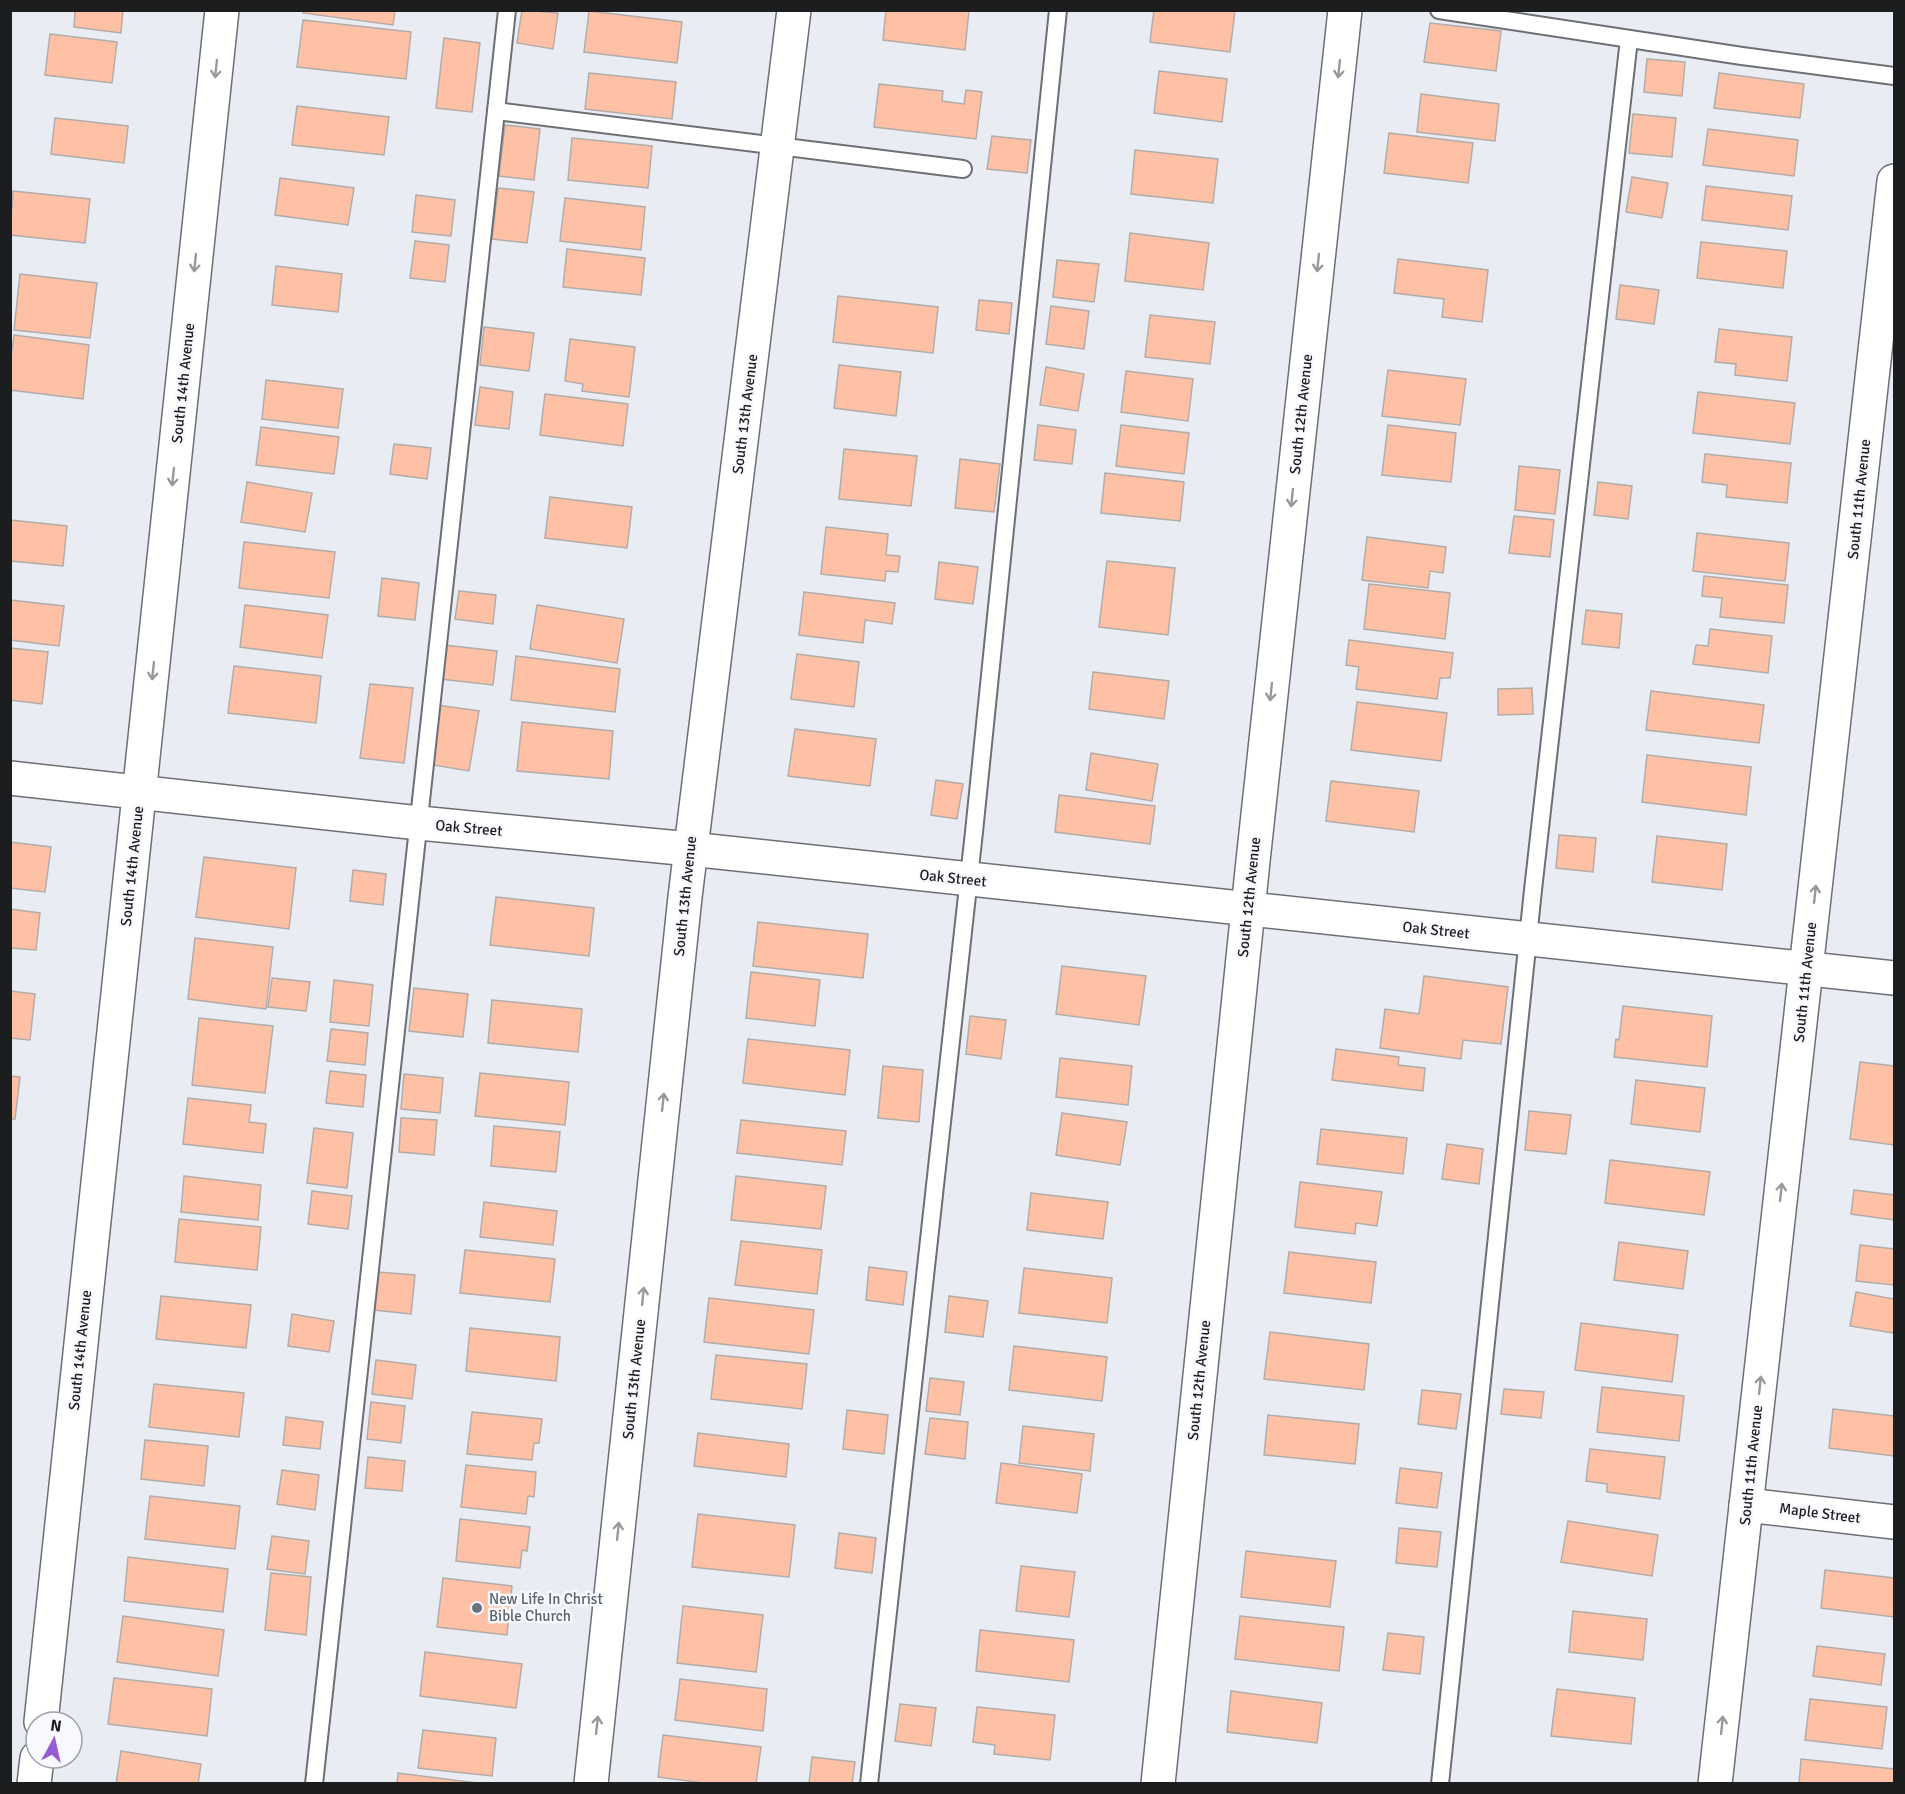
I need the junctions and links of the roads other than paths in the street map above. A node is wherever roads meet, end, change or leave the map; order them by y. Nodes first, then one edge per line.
1 (222, 10) edge
2 (507, 10) edge
3 (794, 10) edge
4 (1058, 10) edge
5 (1345, 10) edge
6 (1439, 10) edge
7 (1629, 39) junction
8 (1894, 76) edge
9 (496, 111) junction
10 (779, 146) junction
11 (963, 169) dead end
12 (1894, 182) edge
13 (10, 778) edge
14 (140, 793) junction
15 (419, 823) junction
16 (690, 849) junction
17 (969, 880) junction
18 (1248, 909) junction
19 (1528, 940) junction
20 (1807, 969) junction
21 (1894, 978) edge
22 (1746, 1505) junction
23 (1894, 1522) edge
24 (41, 1710) edge
25 (314, 1784) edge
26 (591, 1784) edge
27 (869, 1784) edge
28 (1158, 1784) edge
29 (1440, 1784) edge
30 (1715, 1784) edge

1 -> 14 street, South 14th Avenue
2 - 9 lane
3 - 10 street, South 13th Avenue
4 - 17 lane
5 -> 18 street, South 12th Avenue
6 - 7 lane
7 - 8 lane
7 - 19 lane
9 - 10 lane
9 - 15 lane
10 - 11 lane
10 - 16 street, South 13th Avenue
20 -> 12 street, South 11th Avenue
13 - 14 street, Oak Street
14 - 15 street, Oak Street
14 - 24 street, South 14th Avenue
15 - 16 street, Oak Street
15 - 25 lane
16 - 17 street, Oak Street
26 -> 16 street, South 13th Avenue
17 - 18 street, Oak Street
17 - 27 lane
18 - 19 street, Oak Street
18 - 28 street, South 12th Avenue
19 - 20 street, Oak Street
19 - 29 lane
20 - 21 street, Oak Street
22 -> 20 street, South 11th Avenue
22 - 23 street, Maple Street
30 -> 22 street, South 11th Avenue

